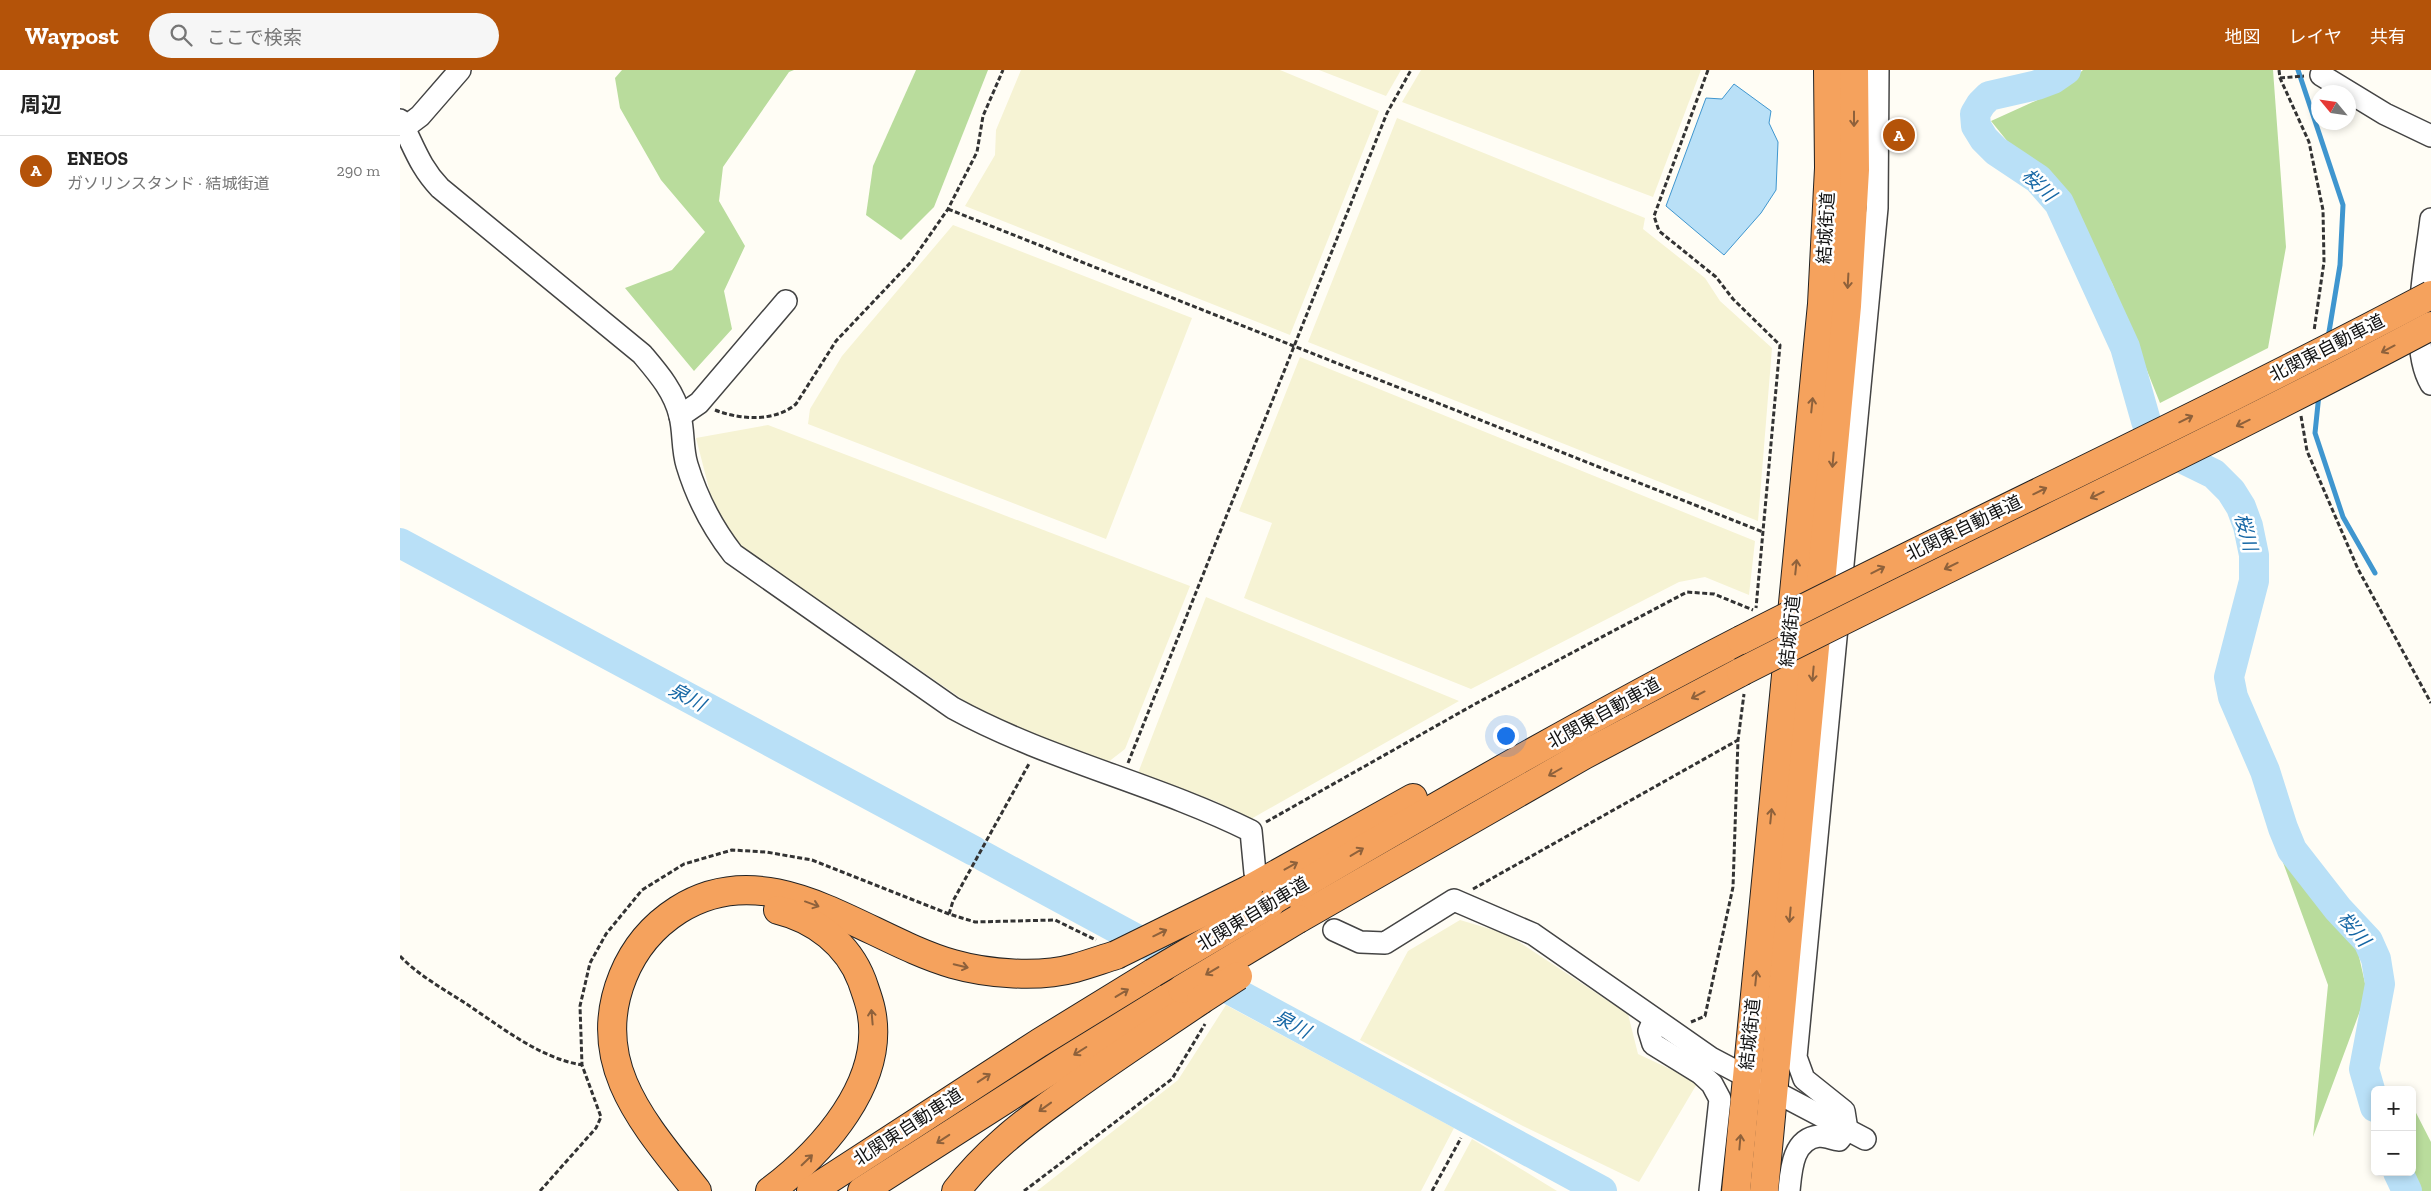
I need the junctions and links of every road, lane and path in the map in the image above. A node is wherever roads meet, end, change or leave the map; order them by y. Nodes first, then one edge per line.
1 (460, 70) edge
2 (1003, 70) edge
3 (1411, 70) edge
4 (1708, 70) edge
5 (1828, 70) edge
6 (1854, 70) edge
7 (1878, 70) edge
8 (2321, 75) joint
9 (2280, 78) dead end
10 (402, 124) edge
11 (2431, 136) edge
12 (948, 210) junction
13 (2431, 219) edge
14 (2431, 294) edge
15 (786, 302) dead end
16 (2431, 326) edge
17 (1294, 346) junction
18 (2431, 384) edge
19 (698, 403) junction
20 (680, 416) junction
21 (1762, 532) junction
22 (1037, 748) junction
23 (1123, 777) junction
24 (1251, 831) junction
25 (1258, 889) junction
26 (1454, 900) junction
27 (949, 914) dead end
28 (1315, 925) junction
29 (400, 956) edge
30 (1191, 995) junction
31 (1654, 1018) junction
32 (1689, 1023) dead end
33 (582, 1066) dead end
34 (1746, 1078) junction
35 (1773, 1093) junction
36 (1856, 1135) junction
37 (1460, 1138) dead end
38 (697, 1191) edge
39 (716, 1191) edge
40 (770, 1191) edge
41 (811, 1191) edge
42 (862, 1191) edge
43 (956, 1191) edge
44 (1432, 1191) edge
45 (1710, 1191) edge
46 (1736, 1191) edge
47 (1764, 1191) edge
48 (1789, 1191) edge

1 - 10 street
2 - 12 path
3 - 17 path
4 - 21 path
34 -> 5 highway, 結城街道
6 -> 35 highway, 結城街道
7 - 36 street
8 - 9 path
8 - 11 street
10 - 20 street
12 - 17 path
12 - 19 path
13 - 18 street
25 -> 14 highway, 北関東自動車道, bridge
15 - 19 street
16 -> 28 highway, 北関東自動車道, bridge
17 - 21 path
17 - 23 path
19 - 20 street
20 - 22 street
21 - 24 path
22 - 23 street
22 - 27 path
23 - 24 street
24 - 25 street
38 -> 25 highway, bridge
41 -> 25 highway, 北関東自動車道, bridge
26 - 28 street
26 - 31 street
26 - 32 path
28 -> 30 highway, 北関東自動車道, bridge
29 - 33 path
30 -> 42 highway, 北関東自動車道
30 -> 43 highway
31 - 34 street
31 - 45 street
34 - 35 street
46 -> 34 highway, 結城街道
35 - 36 street
35 - 47 highway, 結城街道
36 - 48 street
37 - 44 path
40 -> 39 highway

